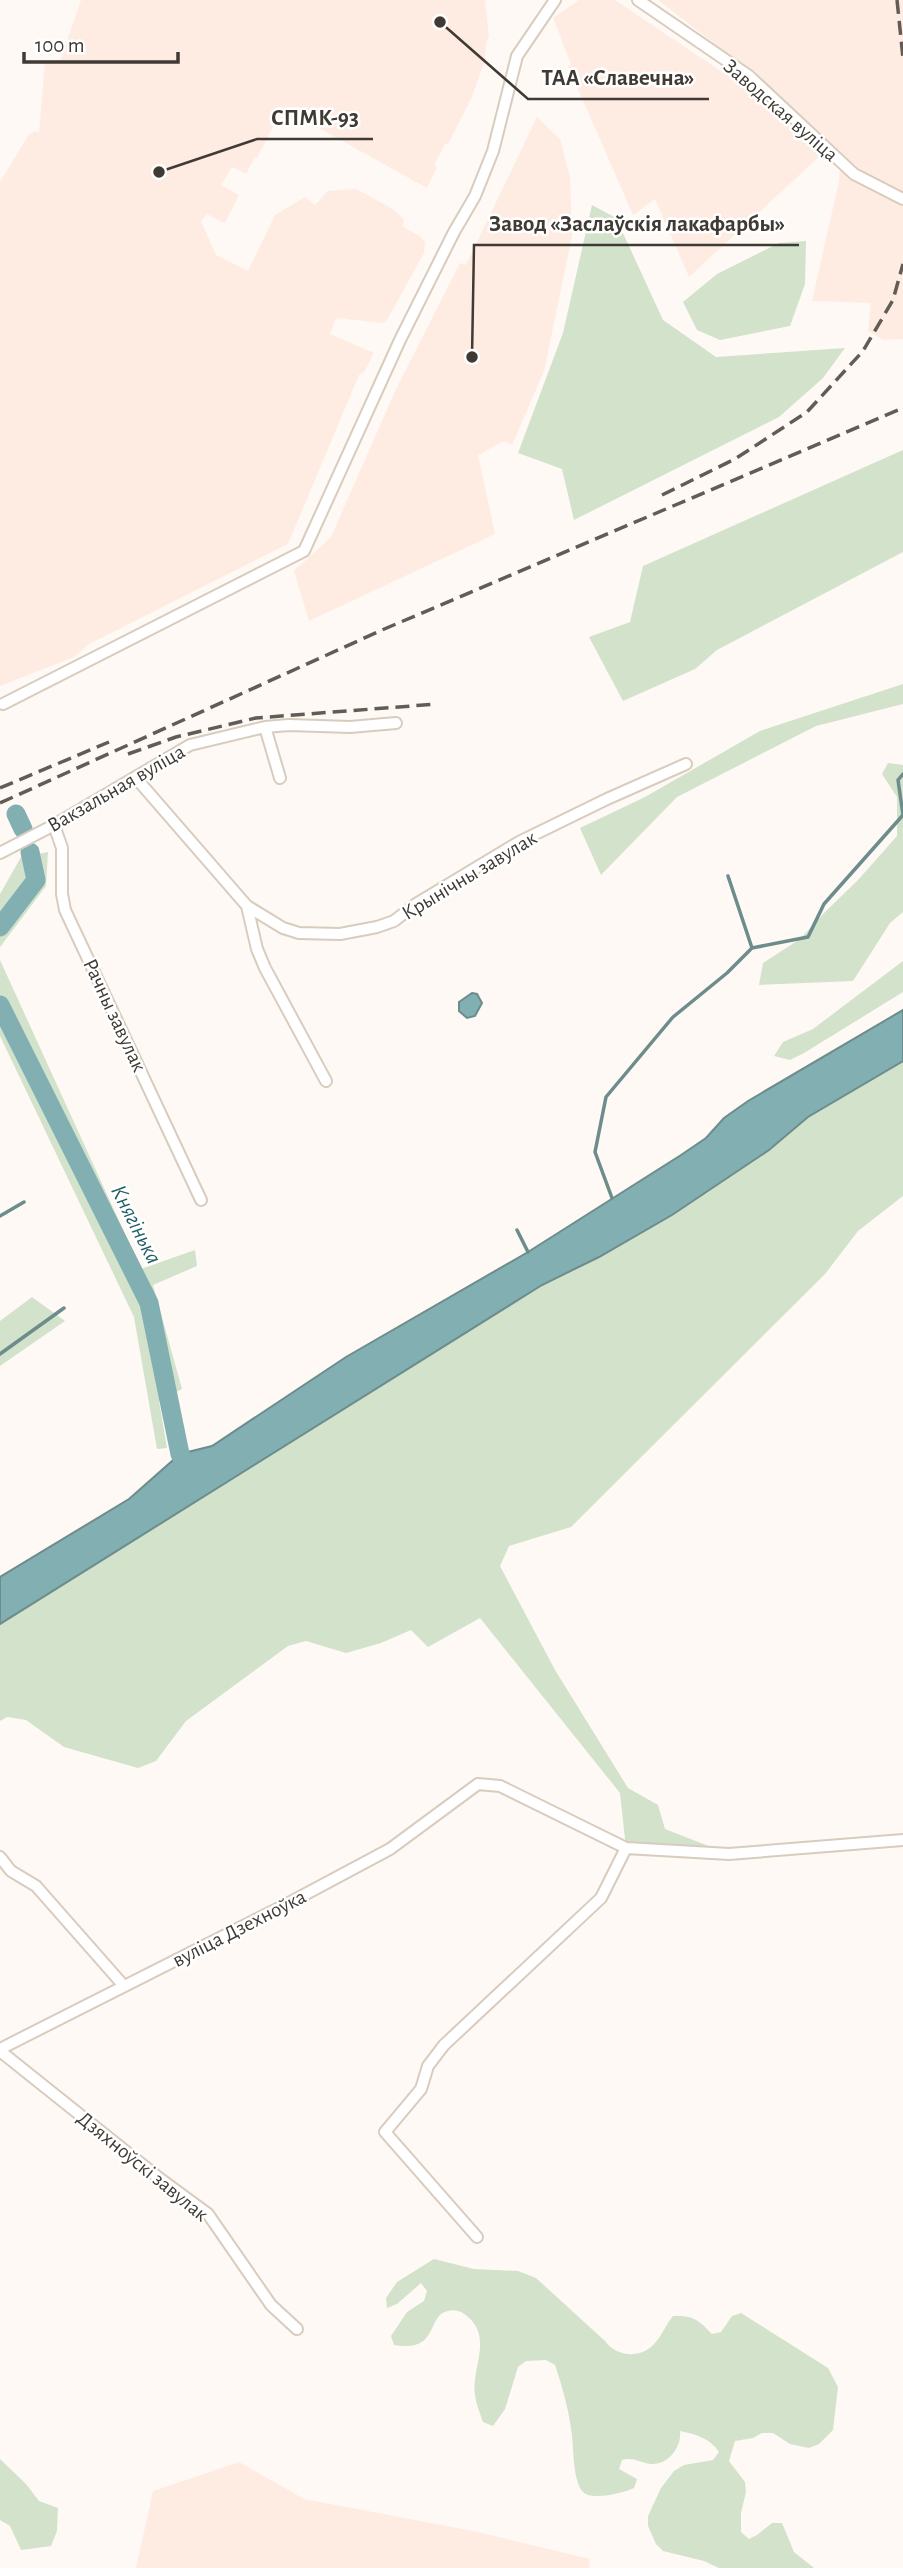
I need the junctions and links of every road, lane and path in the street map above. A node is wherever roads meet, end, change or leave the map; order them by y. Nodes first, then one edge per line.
1 (555, 0) edge
2 (638, 0) edge
3 (903, 199) edge
4 (3, 704) dead end
5 (396, 723) dead end
6 (265, 727) junction
7 (686, 764) dead end
8 (136, 778) junction
9 (280, 778) dead end
10 (54, 825) junction
11 (0, 853) edge
12 (247, 906) junction
13 (326, 1081) dead end
14 (201, 1200) dead end
15 (903, 1840) edge
16 (626, 1848) junction
17 (0, 1857) edge
18 (124, 1986) junction
19 (0, 2050) edge
20 (478, 2237) dead end
21 (297, 2329) dead end

1 - 4 street
2 - 3 street, Заводская вуліца
5 - 6 street, Вакзальная вуліца
6 - 8 street, Вакзальная вуліца
6 - 9 street
7 - 12 street, Крынічны завулак
8 - 10 street, Вакзальная вуліца
8 - 12 street
10 - 11 street, Вакзальная вуліца
10 - 14 street, Рачны завулак
12 - 13 street
15 - 16 street
16 - 18 street, вуліца Дзехноўка
16 - 20 street
17 - 18 street
18 - 19 street, вуліца Дзехноўка
19 - 21 street, Дзяхноўскі завулак

